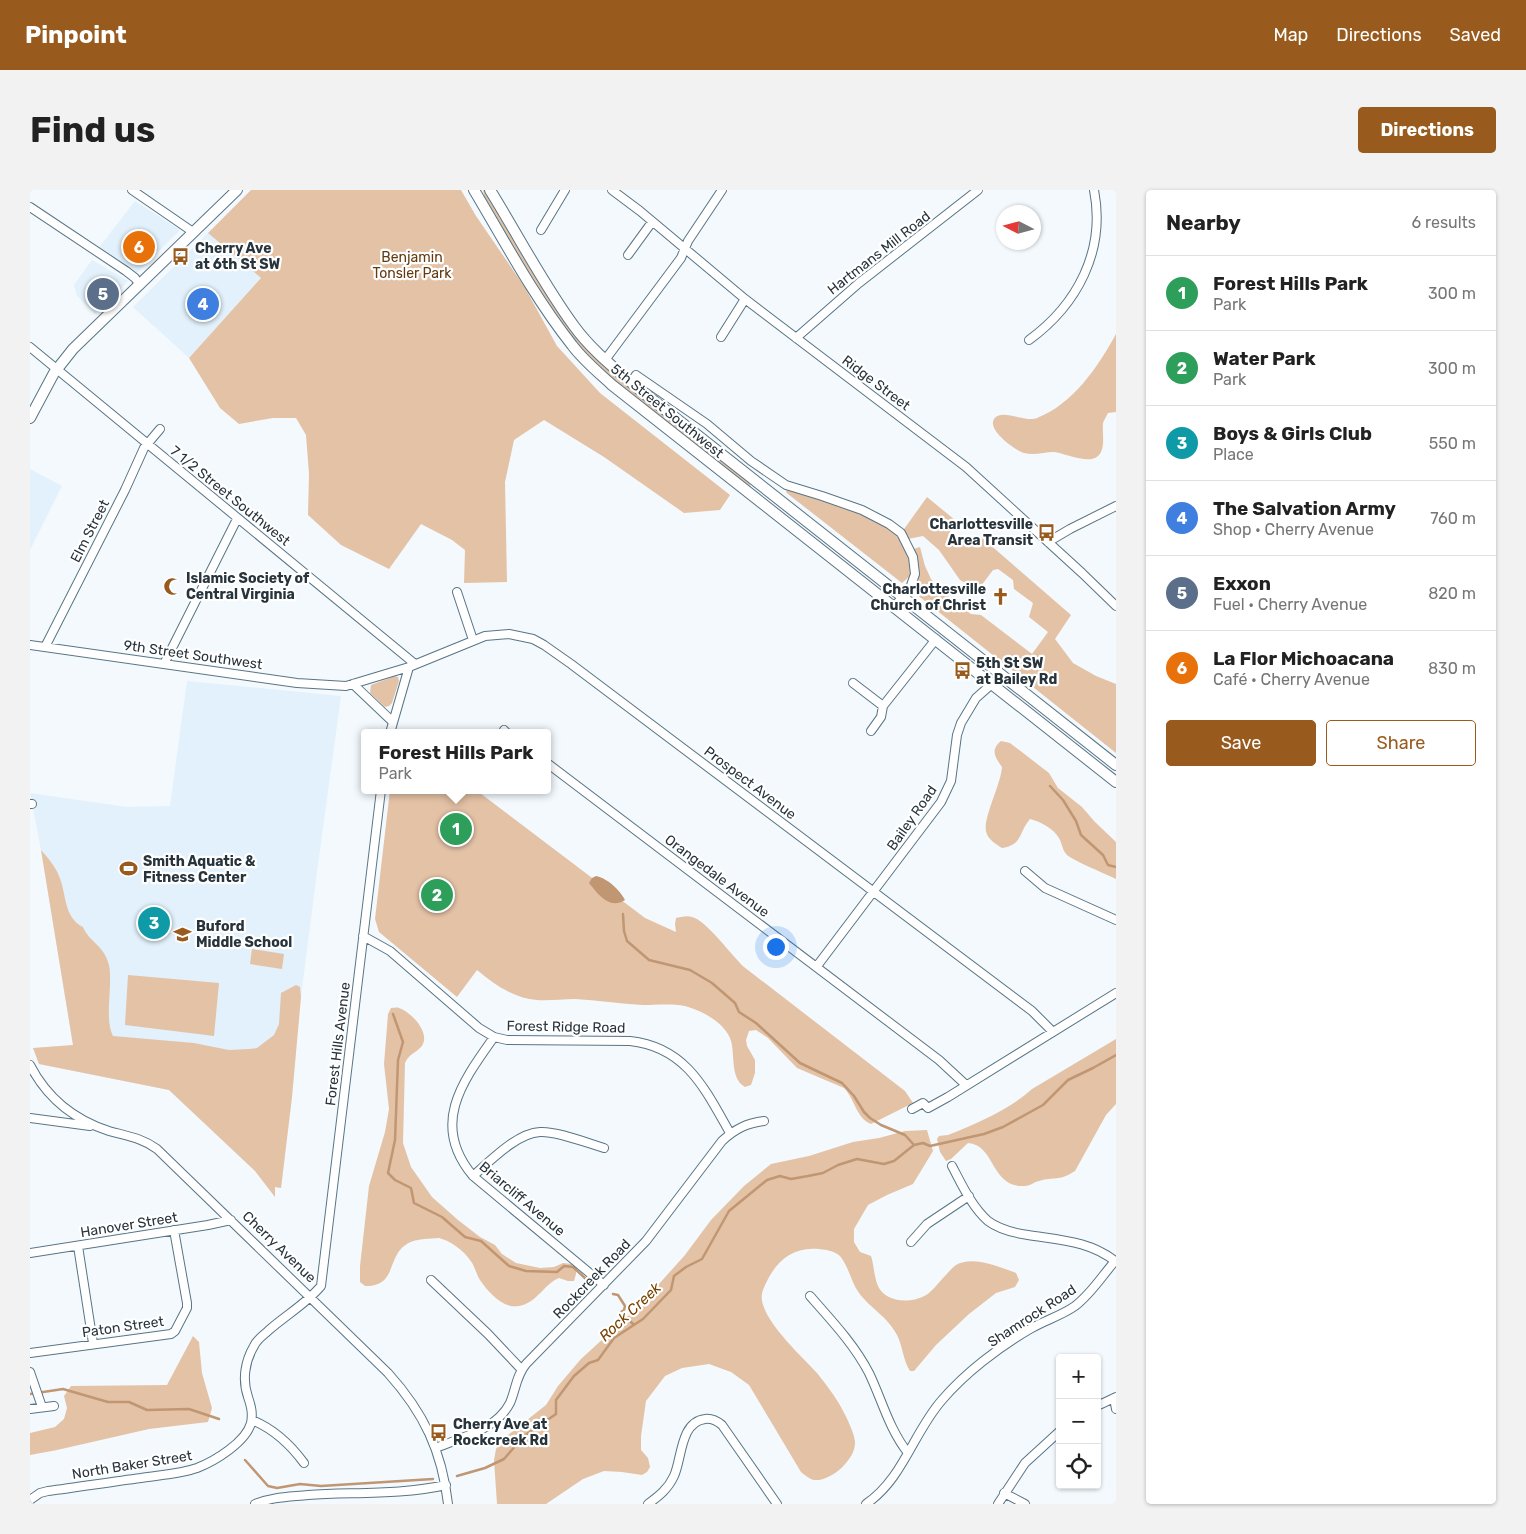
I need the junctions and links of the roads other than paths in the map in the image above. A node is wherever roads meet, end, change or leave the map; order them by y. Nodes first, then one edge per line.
1 (132, 190) edge
2 (237, 190) edge
3 (474, 190) edge
4 (490, 190) edge
5 (565, 190) edge
6 (612, 190) edge
7 (722, 190) edge
8 (978, 190) edge
9 (1094, 190) edge
10 (30, 207) edge
11 (652, 222) junction
12 (541, 230) dead end
13 (193, 232) junction
14 (685, 249) junction
15 (628, 255) dead end
16 (140, 285) junction
17 (745, 299) junction
18 (721, 337) dead end
19 (796, 338) junction
20 (1029, 340) dead end
21 (30, 347) edge
22 (605, 360) junction
23 (56, 369) junction
24 (631, 382) junction
25 (693, 415) junction
26 (30, 418) edge
27 (685, 426) junction
28 (160, 429) dead end
29 (147, 444) junction
30 (767, 490) junction
31 (759, 501) junction
32 (1116, 506) edge
33 (237, 518) junction
34 (1048, 542) junction
35 (456, 592) dead end
36 (903, 597) junction
37 (1116, 606) edge
38 (894, 607) junction
39 (936, 639) junction
40 (473, 640) junction
41 (30, 645) edge
42 (45, 647) junction
43 (164, 664) junction
44 (412, 666) junction
45 (1002, 675) junction
46 (853, 683) dead end
47 (353, 684) junction
48 (991, 684) junction
49 (883, 706) junction
50 (393, 722) junction
51 (391, 729) edge
52 (871, 731) dead end
53 (1116, 765) edge
54 (551, 766) edge
55 (1116, 782) edge
56 (381, 794) edge
57 (1025, 871) dead end
58 (874, 891) junction
59 (1116, 920) edge
60 (363, 936) junction
61 (817, 966) junction
62 (1116, 993) edge
63 (1053, 1032) junction
64 (494, 1037) junction
65 (30, 1065) edge
66 (966, 1086) junction
67 (912, 1109) dead end
68 (30, 1118) edge
69 (764, 1121) dead end
70 (97, 1126) junction
71 (730, 1133) junction
72 (604, 1148) dead end
73 (952, 1166) dead end
74 (473, 1176) junction
75 (969, 1196) junction
76 (231, 1220) junction
77 (174, 1230) junction
78 (911, 1242) dead end
79 (78, 1246) junction
80 (30, 1254) edge
81 (1115, 1261) edge
82 (431, 1280) dead end
83 (604, 1285) junction
84 (810, 1296) dead end
85 (311, 1297) junction
86 (93, 1343) junction
87 (30, 1352) edge
88 (522, 1370) junction
89 (30, 1372) edge
90 (1115, 1398) edge
91 (1101, 1404) edge
92 (54, 1406) dead end
93 (42, 1407) junction
94 (30, 1409) edge
95 (1116, 1409) edge
96 (252, 1420) junction
97 (1056, 1435) edge
98 (436, 1448) junction
99 (908, 1453) junction
100 (304, 1463) dead end
101 (446, 1485) junction
102 (1004, 1493) junction
103 (30, 1500) edge
104 (255, 1504) edge
105 (448, 1504) edge
106 (648, 1504) edge
107 (777, 1504) edge
108 (866, 1504) edge
109 (998, 1504) edge
110 (1025, 1504) edge

1 - 13 street
2 - 13 main road
3 - 31 main road, 5th Street Southwest
4 - 22 main road, 5th Street Southwest
5 - 12 street
6 - 11 street, Ridge Street
7 - 14 street
8 - 19 street, Hartmans Mill Road
9 - 20 street
10 - 16 street
11 - 14 street, Ridge Street
11 - 15 street
13 - 16 main road
14 - 17 street, Ridge Street
14 - 22 street
16 - 23 main road
17 - 18 street
17 - 19 street, Ridge Street
19 - 34 street, Ridge Street
21 - 23 street, 7 1/2 Street Southwest
22 - 24 main road, 5th Street Southwest
23 - 26 main road
23 - 29 street, 7 1/2 Street Southwest
24 - 25 street, 5th Street Southwest
24 - 27 main road, 5th Street Southwest
25 - 27 street, 5th Street Southwest
25 - 36 street, 5th Street Southwest
27 - 30 main road, 5th Street Southwest
28 - 29 street, Elm Street
29 - 33 street, 7 1/2 Street Southwest
29 - 42 street, Elm Street
30 - 31 street
30 - 36 main road, 5th Street Southwest
31 - 38 main road, 5th Street Southwest
32 - 34 street
33 - 43 street
33 - 44 street, 7 1/2 Street Southwest
34 - 37 street, Ridge Street
35 - 40 street
36 - 38 street, 5th Street Southwest
36 - 45 main road, 5th Street Southwest
38 - 39 main road, 5th Street Southwest
39 - 48 main road, 5th Street Southwest
39 - 49 street
40 - 44 street, Prospect Avenue
40 - 58 street, Prospect Avenue
41 - 42 street, 9th Street Southwest
42 - 43 street, 9th Street Southwest
43 - 47 street, 9th Street Southwest
44 - 47 street, 9th Street Southwest
44 - 50 street
45 - 48 street, Bailey Road
45 - 53 main road, 5th Street Southwest
46 - 49 street
47 - 50 street
48 - 55 main road, 5th Street Southwest
48 - 58 street, Bailey Road
49 - 52 street
50 - 51 street
54 - 61 street, Orangedale Avenue
56 - 60 street, Forest Hills Avenue
57 - 59 street
58 - 61 street, Bailey Road
58 - 63 street, Prospect Avenue
60 - 64 street, Forest Ridge Road
60 - 85 street, Forest Hills Avenue
61 - 66 street, Orangedale Avenue
62 - 63 street
63 - 66 street
64 - 71 street, Forest Ridge Road
64 - 74 street, Briarcliff Avenue
65 - 70 street, Cherry Avenue
66 - 67 street
68 - 70 street
69 - 71 street, Rockcreek Road
70 - 76 street, Cherry Avenue
71 - 83 street, Rockcreek Road
72 - 74 street
73 - 75 street
74 - 83 street, Briarcliff Avenue
75 - 78 street
75 - 81 street
76 - 77 street, Hanover Street
76 - 85 street, Cherry Avenue
77 - 79 street, Hanover Street
77 - 86 street, Paton Street
79 - 80 street, Hanover Street
79 - 86 street
81 - 99 street, Shamrock Road
82 - 88 street
83 - 88 street, Rockcreek Road
84 - 99 street
85 - 96 street
85 - 98 street, Cherry Avenue
86 - 87 street, Paton Street
88 - 98 street, Rockcreek Road
89 - 93 street
90 - 91 street
90 - 95 street
92 - 93 street
93 - 94 street
96 - 100 street
96 - 103 street, North Baker Street
97 - 102 street
98 - 101 street, Cherry Avenue
99 - 108 street, Shamrock Road
101 - 104 street
101 - 105 street, Cherry Avenue
102 - 109 street
102 - 110 street
106 - 107 street

